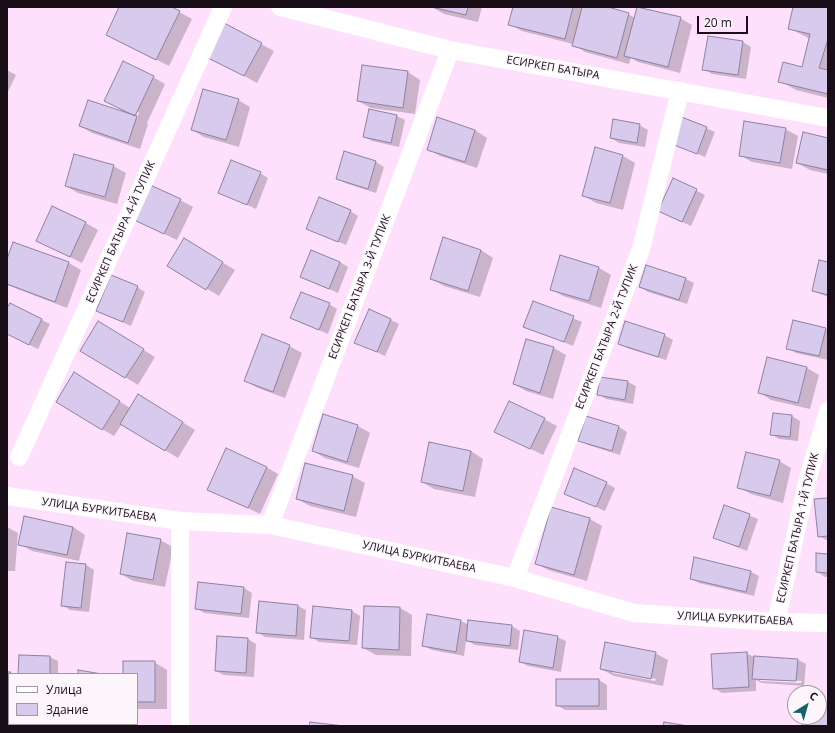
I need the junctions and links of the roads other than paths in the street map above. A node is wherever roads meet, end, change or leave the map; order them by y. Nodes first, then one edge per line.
1 (223, 7) edge
2 (280, 7) edge
3 (450, 50) junction
4 (680, 91) junction
5 (828, 118) edge
6 (828, 411) edge
7 (19, 457) dead end
8 (7, 496) edge
9 (180, 522) junction
10 (270, 525) junction
11 (515, 578) junction
12 (776, 622) junction
13 (828, 623) edge
14 (180, 726) edge

1 - 7 street, ЕСИРКЕП БАТЫРА 4-Й ТУПИК
2 - 3 street, ЕСИРКЕП БАТЫРА
3 - 4 street, ЕСИРКЕП БАТЫРА
3 - 10 street, ЕСИРКЕП БАТЫРА 3-Й ТУПИК
4 - 5 street, ЕСИРКЕП БАТЫРА
4 - 11 street, ЕСИРКЕП БАТЫРА 2-Й ТУПИК
6 - 12 street, ЕСИРКЕП БАТЫРА 1-Й ТУПИК
8 - 9 street, УЛИЦА БУРКИТБАЕВА
9 - 10 street, УЛИЦА БУРКИТБАЕВА
9 - 14 street
10 - 11 street, УЛИЦА БУРКИТБАЕВА
11 - 12 street, УЛИЦА БУРКИТБАЕВА
12 - 13 street, УЛИЦА БУРКИТБАЕВА

